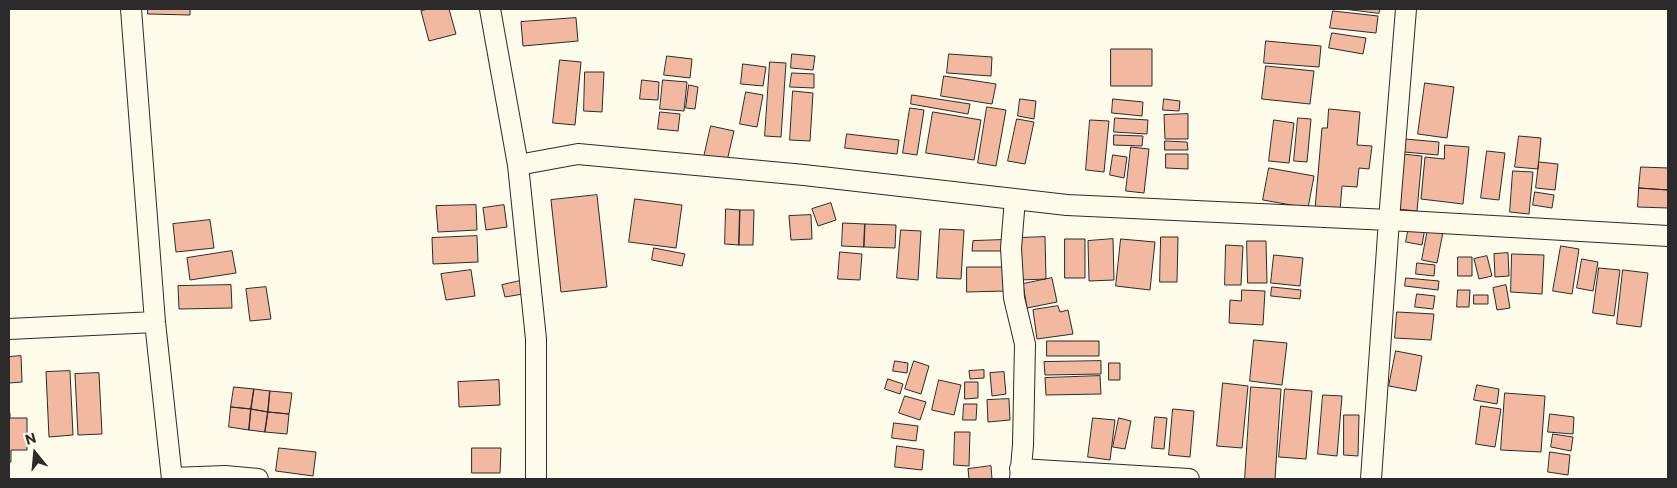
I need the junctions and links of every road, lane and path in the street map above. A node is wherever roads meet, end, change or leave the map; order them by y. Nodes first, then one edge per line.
1 (131, 9) edge
2 (490, 9) edge
3 (1406, 9) edge
4 (518, 165) junction
5 (1015, 199) junction
6 (1389, 220) junction
7 (1668, 236) edge
8 (155, 322) junction
9 (9, 329) edge
10 (1020, 474) edge
11 (172, 479) edge
12 (258, 479) edge
13 (536, 479) edge
14 (1189, 479) edge
15 (1371, 479) edge

1 - 8 street
2 - 4 street
3 - 6 street
4 - 5 street
4 - 13 street
5 - 6 street
5 - 10 street
6 - 7 street
6 - 15 street
8 - 9 street
8 - 11 street
10 - 14 street
11 - 12 street

